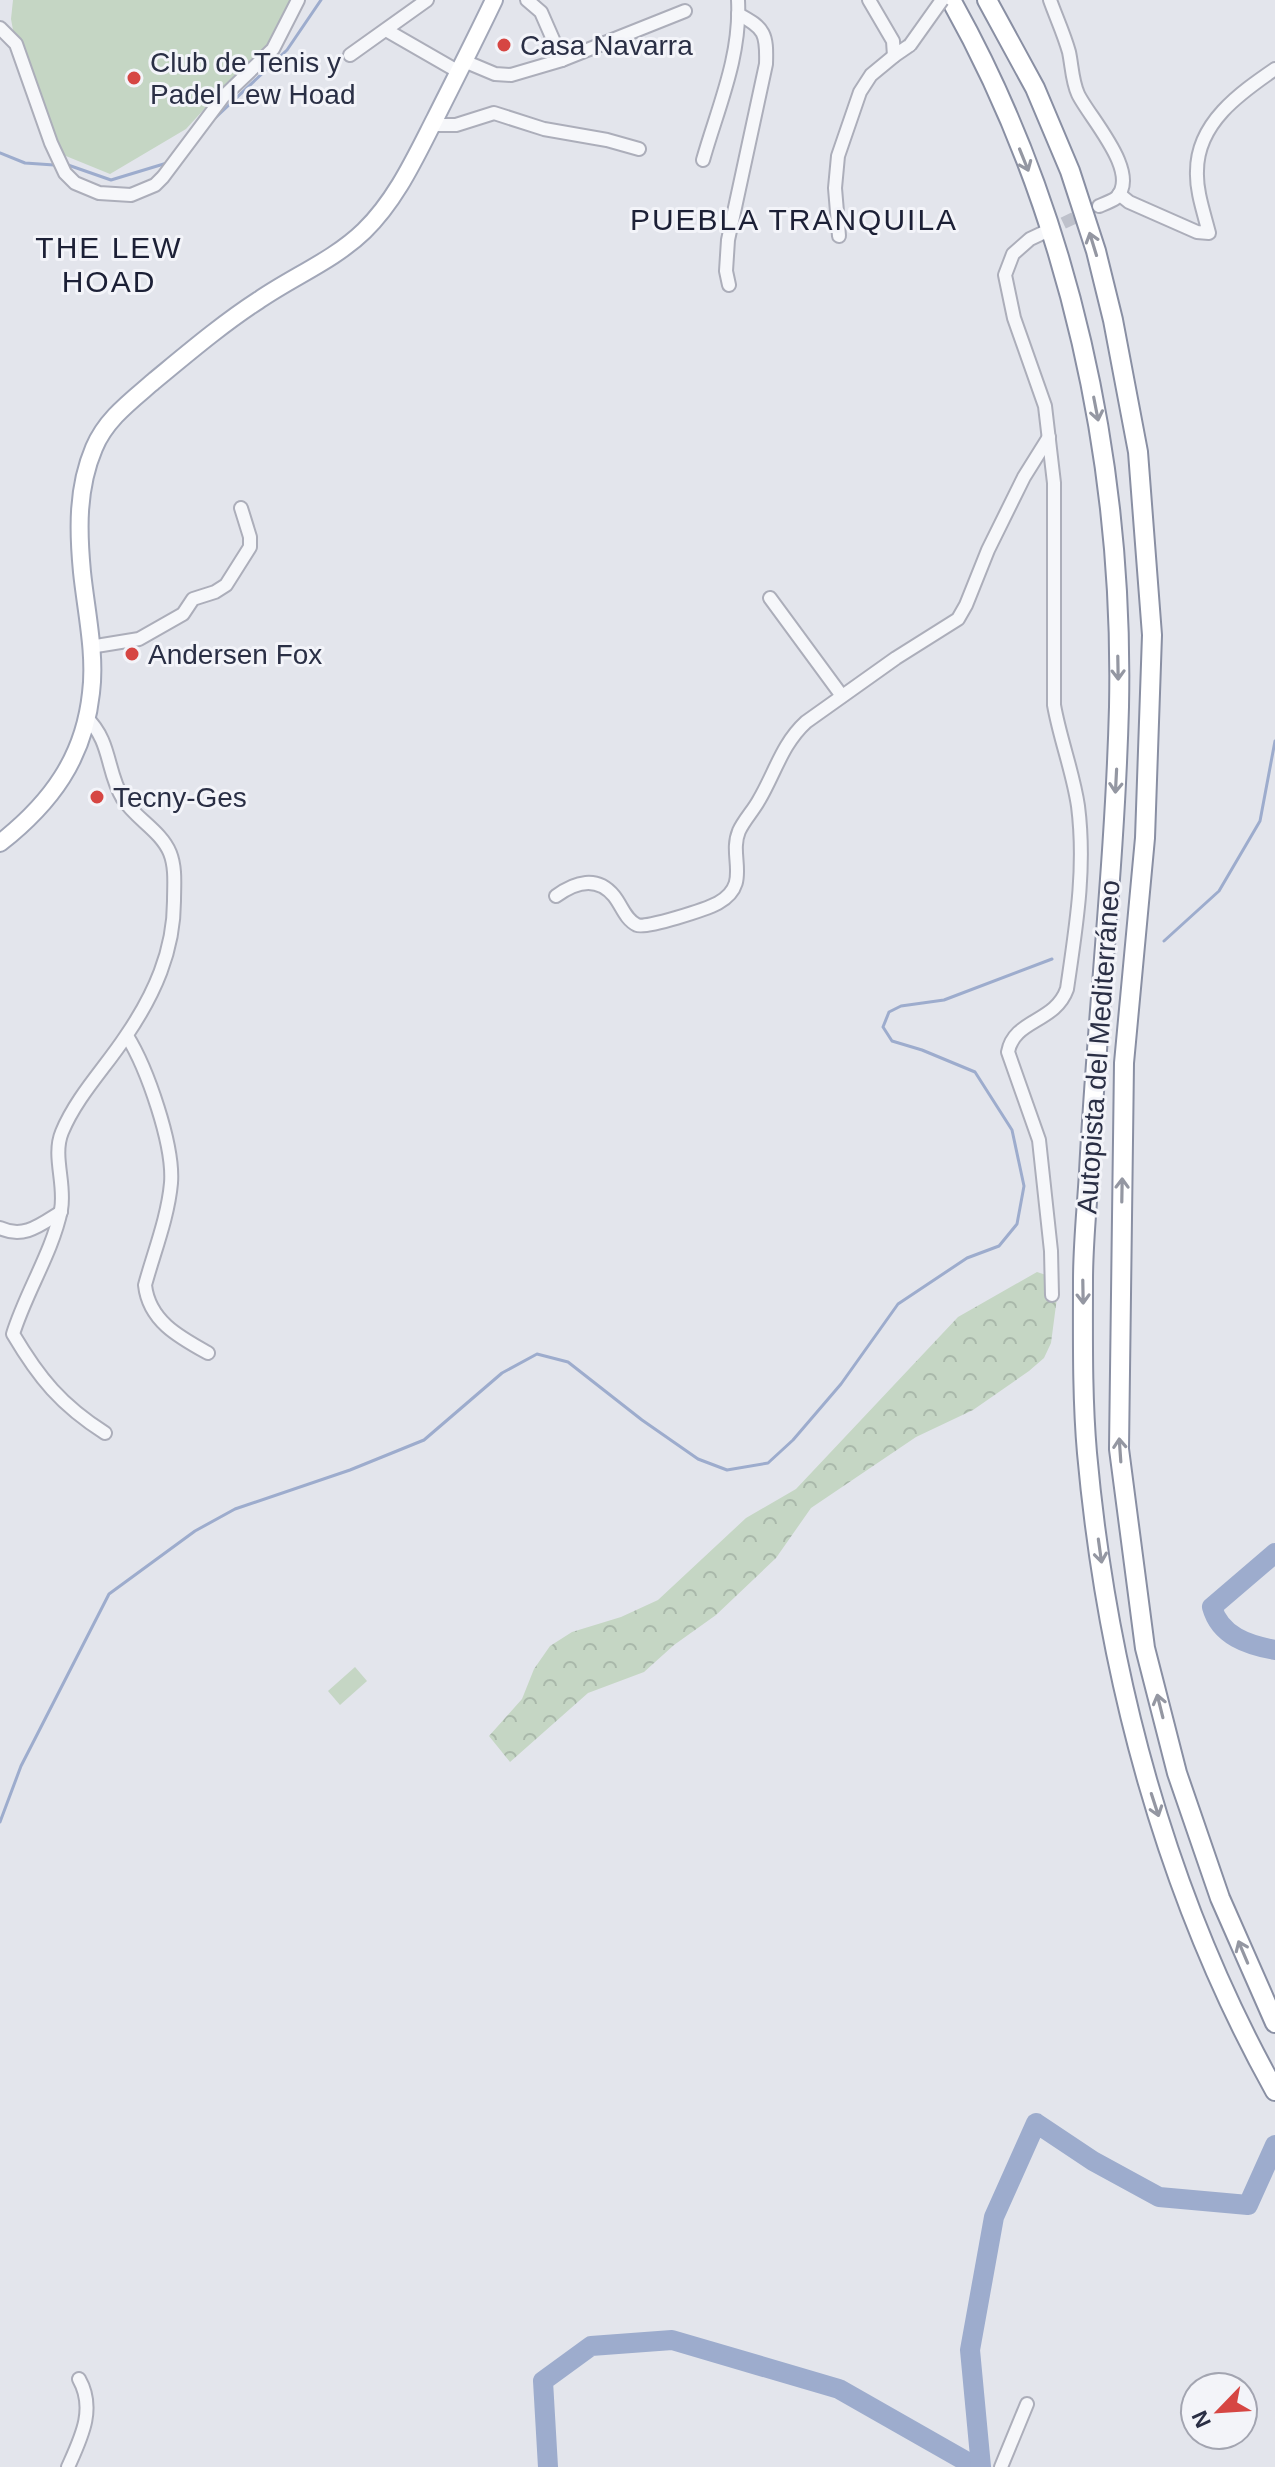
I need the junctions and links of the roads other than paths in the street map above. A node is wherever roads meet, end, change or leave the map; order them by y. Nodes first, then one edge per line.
1 (298, 0) edge
2 (427, 0) edge
3 (494, 0) edge
4 (527, 0) edge
5 (738, 0) edge
6 (869, 0) edge
7 (939, 0) edge
8 (951, 0) edge
9 (987, 0) edge
10 (1001, 0) edge
11 (1050, 0) edge
12 (685, 11) dead end
13 (738, 14) junction
14 (0, 28) edge
15 (386, 30) junction
16 (350, 55) dead end
17 (894, 56) junction
18 (562, 60) junction
19 (462, 66) junction
20 (1275, 69) edge
21 (994, 88) junction
22 (1035, 88) junction
23 (432, 125) junction
24 (639, 149) dead end
25 (703, 160) dead end
26 (1119, 194) junction
27 (1099, 206) tunnel mouth
28 (1047, 231) tunnel mouth
29 (839, 236) dead end
30 (729, 285) dead end
31 (1049, 437) junction
32 (241, 508) dead end
33 (770, 598) dead end
34 (90, 647) junction
35 (842, 696) junction
36 (86, 717) junction
37 (0, 843) edge
38 (556, 896) dead end
39 (127, 1036) junction
40 (61, 1212) junction
41 (0, 1228) edge
42 (1052, 1295) dead end
43 (0, 1329) edge
44 (13, 1334) junction
45 (208, 1353) dead end
46 (105, 1433) dead end
47 (1275, 2023) edge
48 (1275, 2091) edge
49 (79, 2379) dead end
50 (1027, 2404) dead end
51 (68, 2467) edge
52 (1001, 2467) edge

1 - 14 street
2 - 15 street
3 - 19 main road
4 - 18 street
5 - 13 street
6 - 17 street
7 - 17 street, bridge
7 - 21 highway
8 - 21 highway, Autopista del Mediterráneo
9 - 22 highway, Autopista del Mediterráneo
10 - 22 highway
11 - 26 street
12 - 18 street
13 - 25 street
13 - 30 street
15 - 16 street
15 - 19 street
17 - 29 street
18 - 19 street
19 - 23 main road
20 - 26 street
21 -> 48 highway, Autopista del Mediterráneo
47 -> 22 highway, Autopista del Mediterráneo
23 - 24 street
23 - 34 main road
26 - 27 street
28 - 31 street
31 - 35 street
31 - 42 street
32 - 34 street
33 - 35 street
34 - 36 main road
35 - 38 street
36 - 37 main road
36 - 39 street
39 - 40 street
39 - 45 street
40 - 41 street
40 - 44 street
43 - 44 street
44 - 46 street
49 - 51 street
50 - 52 street

